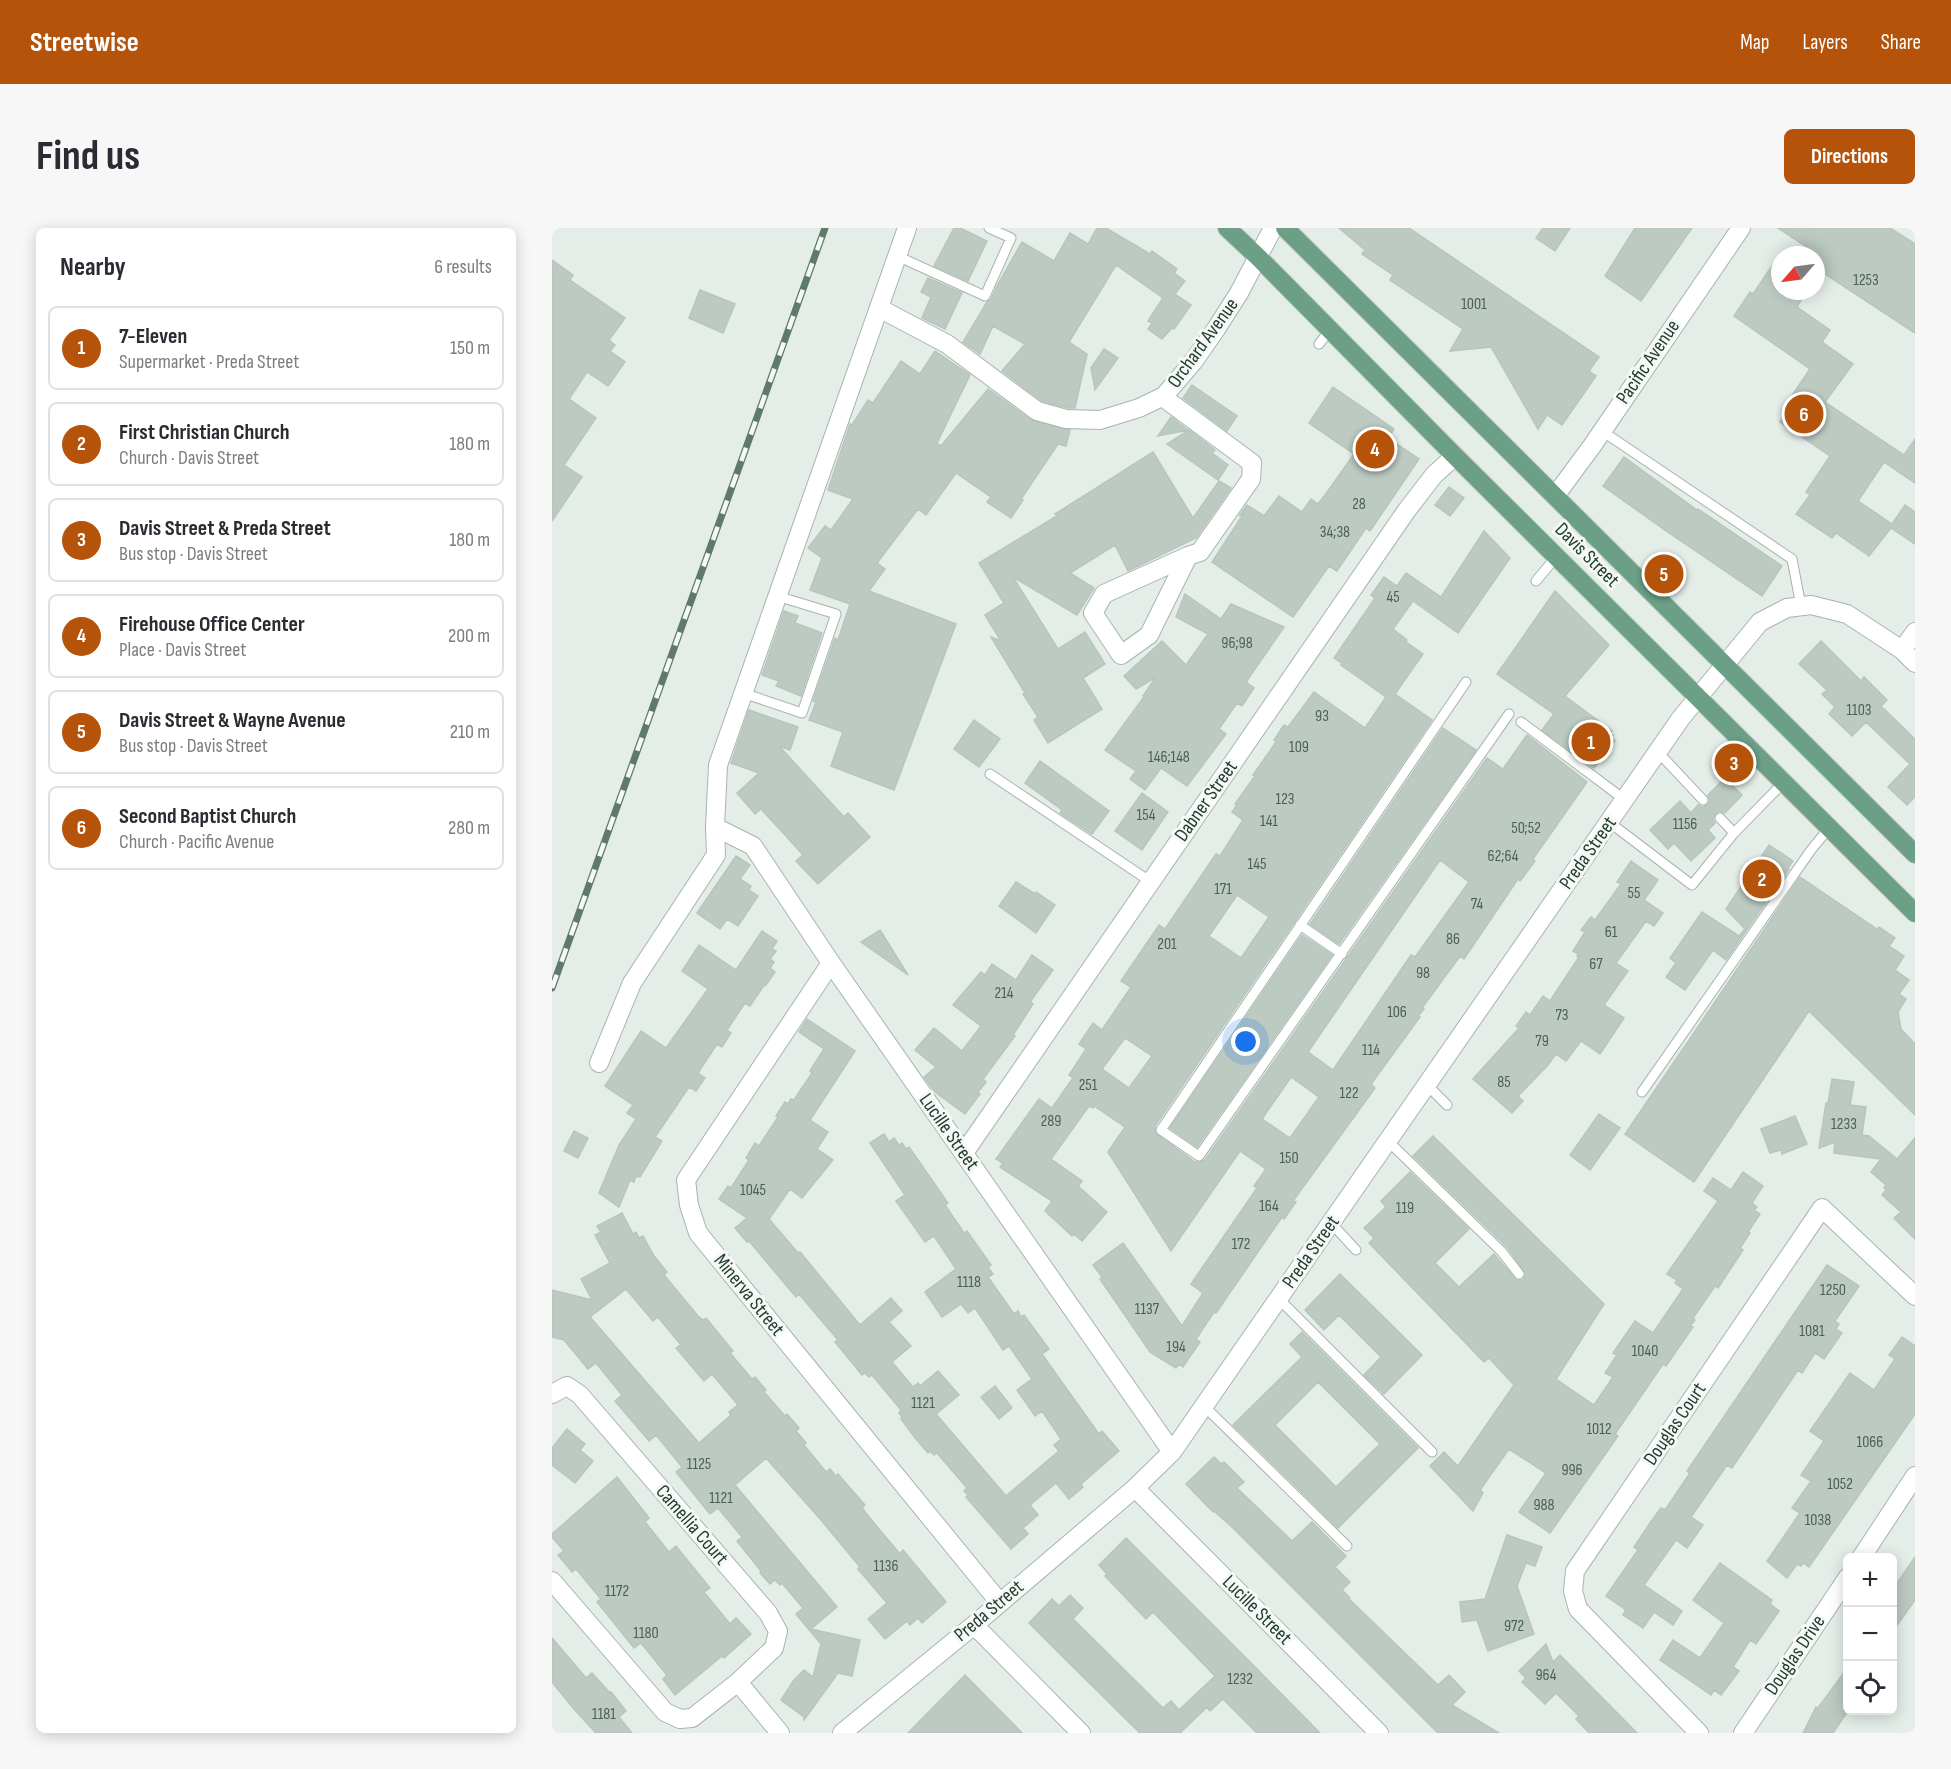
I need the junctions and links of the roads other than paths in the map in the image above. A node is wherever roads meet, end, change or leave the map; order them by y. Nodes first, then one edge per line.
1 (907, 228) edge
2 (989, 228) edge
3 (1227, 228) edge
4 (1273, 228) edge
5 (1285, 228) edge
6 (1741, 228) edge
7 (897, 256) junction
8 (1258, 257) junction
9 (879, 308) junction
10 (1164, 396) junction
11 (1602, 431) junction
12 (1455, 456) junction
13 (1555, 496) junction
14 (1188, 556) junction
15 (1556, 557) junction
16 (1536, 580) dead end
17 (777, 596) junction
18 (1801, 606) junction
19 (1915, 632) edge
20 (1909, 657) edge
21 (1724, 665) junction
22 (1466, 682) dead end
23 (744, 693) junction
24 (1698, 697) junction
25 (1509, 714) dead end
26 (1521, 722) dead end
27 (1658, 752) junction
28 (990, 774) dead end
29 (1784, 782) junction
30 (1625, 800) junction
31 (1703, 800) dead end
32 (1720, 818) dead end
33 (1609, 822) junction
34 (715, 827) junction
35 (1829, 828) junction
36 (1734, 833) junction
37 (1915, 854) edge
38 (1150, 882) junction
39 (1915, 913) edge
40 (1300, 926) junction
41 (1341, 954) junction
42 (831, 963) junction
43 (599, 1063) dead end
44 (1427, 1085) junction
45 (1642, 1092) dead end
46 (1447, 1105) dead end
47 (1388, 1141) junction
48 (964, 1153) junction
49 (1330, 1223) junction
50 (1356, 1250) dead end
51 (1519, 1274) dead end
52 (1915, 1296) edge
53 (1279, 1299) junction
54 (552, 1394) edge
55 (1204, 1406) junction
56 (1172, 1452) junction
57 (1432, 1452) dead end
58 (1915, 1476) edge
59 (1135, 1488) junction
60 (1347, 1546) dead end
61 (1864, 1553) edge
62 (552, 1581) edge
63 (1843, 1584) edge
64 (1000, 1603) junction
65 (974, 1625) junction
66 (738, 1682) junction
67 (780, 1733) edge
68 (842, 1733) edge
69 (1081, 1733) edge
70 (1379, 1733) edge
71 (1699, 1733) edge
72 (1743, 1733) edge

1 - 7 street
2 - 7 lane
3 - 8 main road, Davis Street
4 - 8 street, Orchard Avenue
5 - 13 main road, Davis Street
6 - 11 street, Pacific Avenue
7 - 9 street
8 - 10 street, Orchard Avenue
8 - 12 main road, Davis Street
9 - 10 street, Orchard Avenue
9 - 17 street
10 - 14 street
11 - 13 street, Pacific Avenue
11 - 18 lane
12 - 15 main road, Davis Street
12 - 38 street, Dabner Street
13 - 21 main road, Davis Street
14 - 14 street
15 - 16 lane
15 - 24 main road, Davis Street
17 - 23 street
17 - 23 lane
18 - 20 street
18 - 21 street, Preda Street
19 - 20 street
21 - 24 street, Preda Street
21 - 37 main road, Davis Street
22 - 40 lane
23 - 34 street
24 - 27 street, Preda Street
24 - 29 main road, Davis Street
25 - 41 lane
26 - 30 lane
27 - 30 street, Preda Street
27 - 31 lane
28 - 38 lane
29 - 35 main road, Davis Street
29 - 36 lane
30 - 33 street, Preda Street
32 - 36 lane
33 - 36 lane
33 - 44 street, Preda Street
34 - 42 street, Lucille Street
34 - 43 street
35 - 39 main road, Davis Street
35 - 45 lane
38 - 48 street, Dabner Street
40 - 41 lane
40 - 41 lane
42 - 48 street, Lucille Street
42 - 64 street, Minerva Street
44 - 46 lane
44 - 47 street, Preda Street
47 - 49 street, Preda Street
47 - 51 lane
48 - 56 street, Lucille Street
49 - 50 lane
49 - 53 street, Preda Street
52 - 71 street, Douglas Court
53 - 55 street, Preda Street
53 - 57 lane
54 - 66 street, Camellia Court
55 - 56 street, Preda Street
55 - 60 lane
56 - 59 street, Preda Street
58 - 61 street
59 - 64 street, Preda Street
59 - 70 street, Lucille Street
62 - 66 street, Camellia Court
63 - 72 street, Douglas Drive
64 - 65 street, Preda Street
65 - 68 street, Preda Street
65 - 69 street
66 - 67 street

